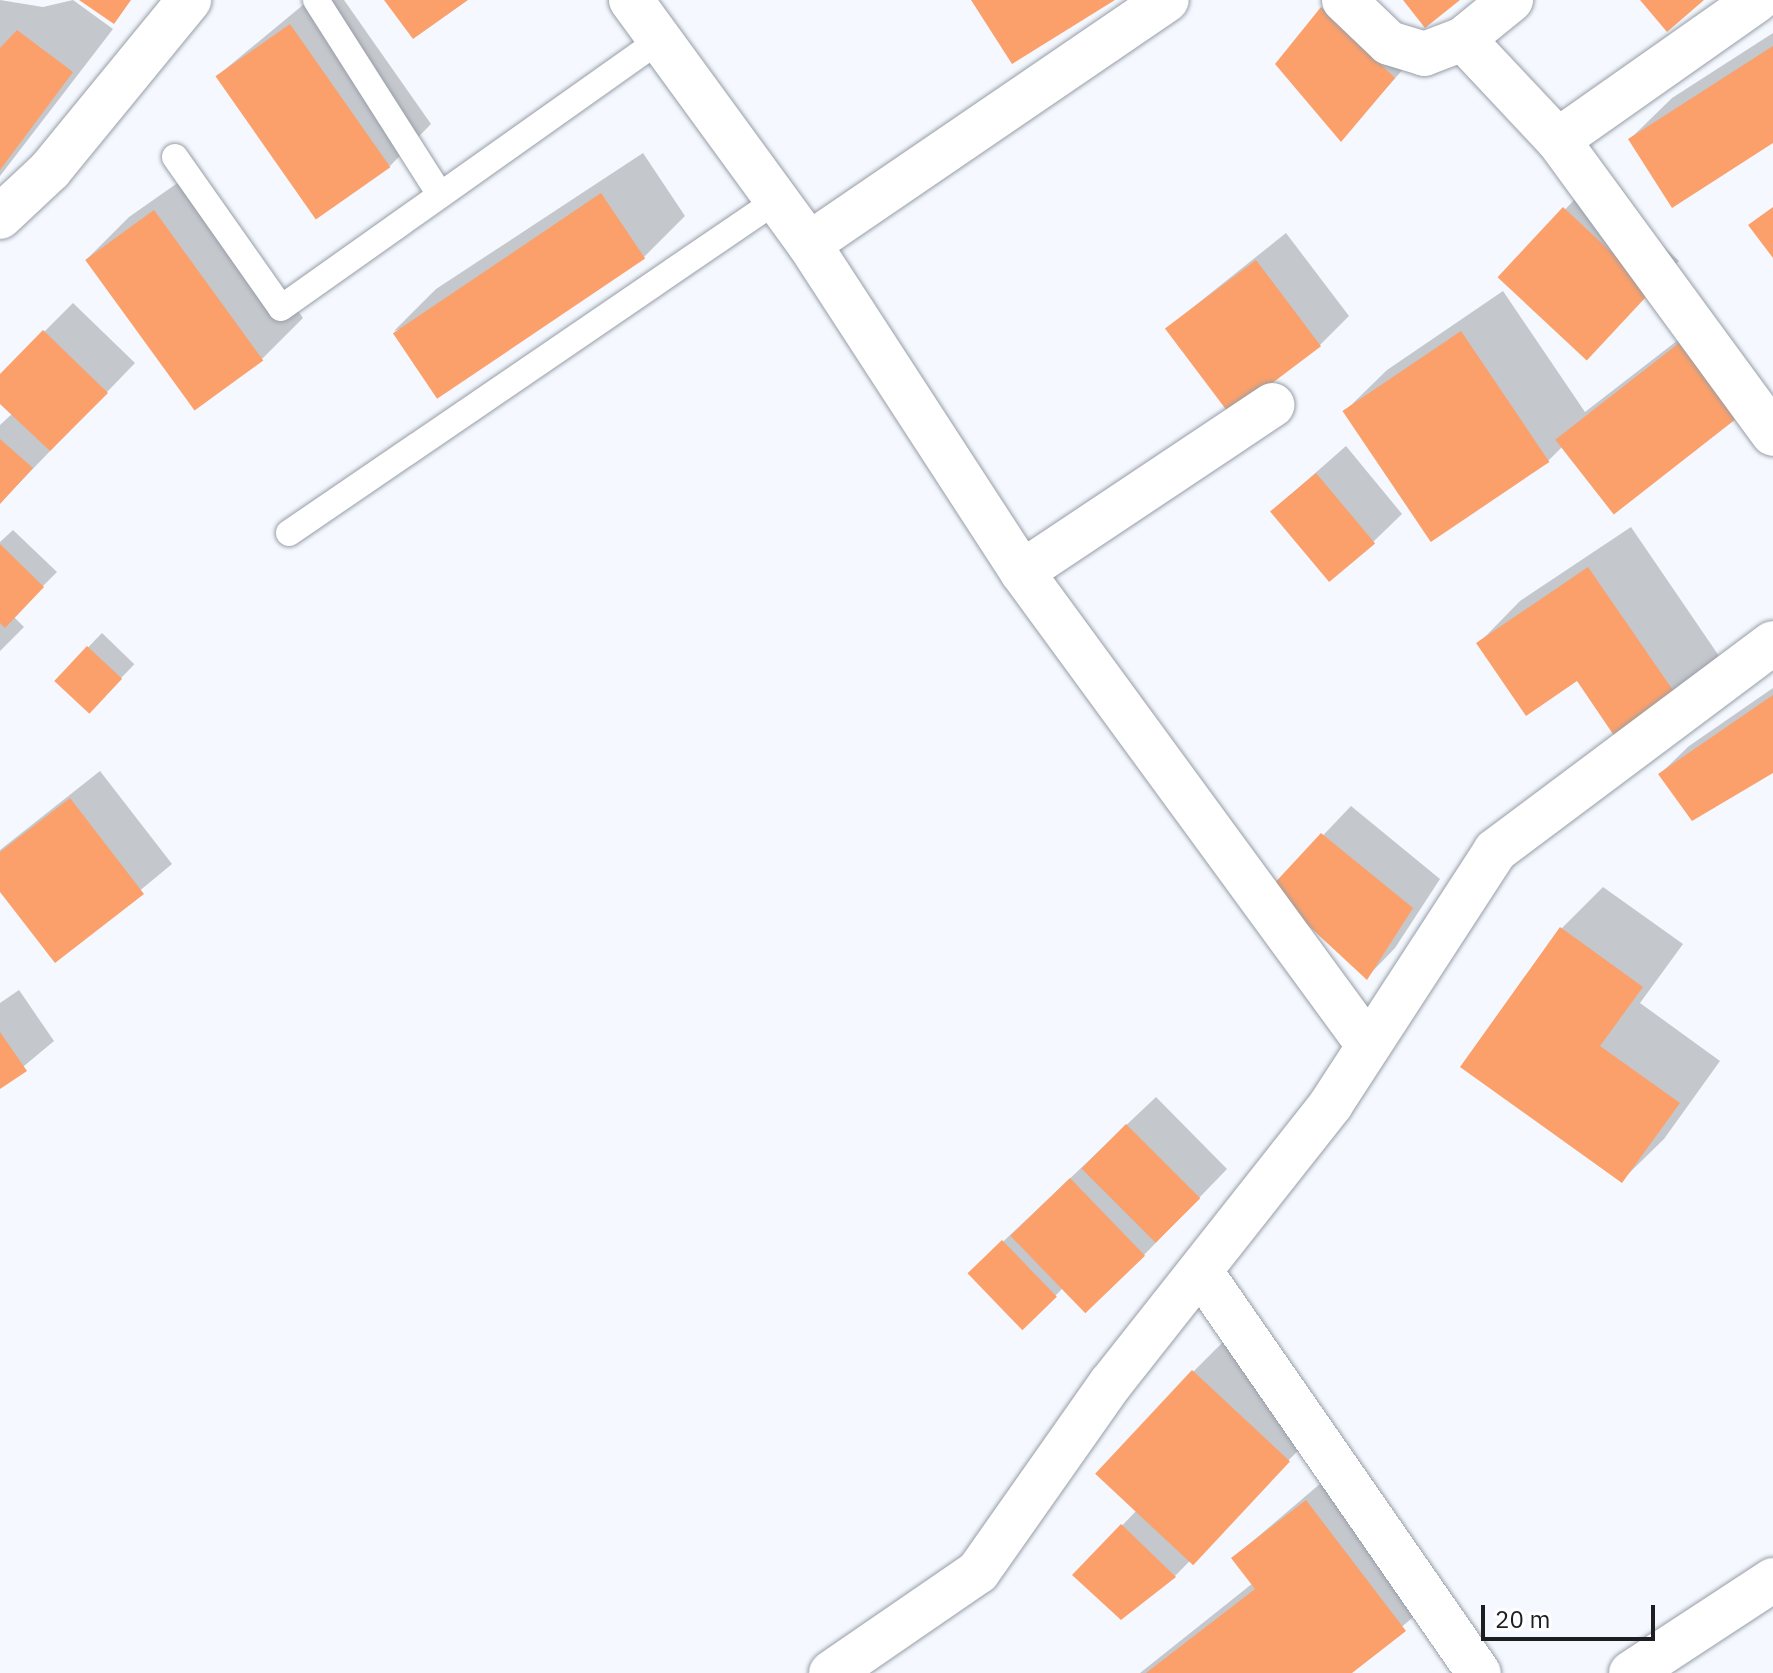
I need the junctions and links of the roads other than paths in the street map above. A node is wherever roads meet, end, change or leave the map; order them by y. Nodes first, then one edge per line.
1 (189, 0) edge
2 (316, 0) edge
3 (631, 0) edge
4 (1167, 0) edge
5 (1344, 0) edge
6 (1511, 0) edge
7 (1757, 0) edge
8 (1463, 39) junction
9 (660, 40) junction
10 (1558, 140) junction
11 (175, 157) dead end
12 (440, 195) junction
13 (777, 200) junction
14 (0, 217) edge
15 (809, 244) junction
16 (1272, 405) dead end
17 (1773, 434) edge
18 (289, 533) dead end
19 (1022, 572) junction
20 (1773, 643) edge
21 (1366, 1042) junction
22 (1201, 1272) junction
23 (1773, 1580) edge
24 (831, 1673) edge
25 (1479, 1673) edge
26 (1631, 1673) edge

1 - 14 street
2 - 12 lane
3 - 9 street
4 - 15 street
5 - 8 street
6 - 8 street
7 - 10 street
8 - 10 street
9 - 12 lane
9 - 13 street
10 - 17 street
11 - 12 lane
13 - 15 street
13 - 18 lane
15 - 19 street
16 - 19 street
19 - 21 street
20 - 21 street
21 - 22 street
22 - 24 street
22 - 25 street
23 - 26 street

